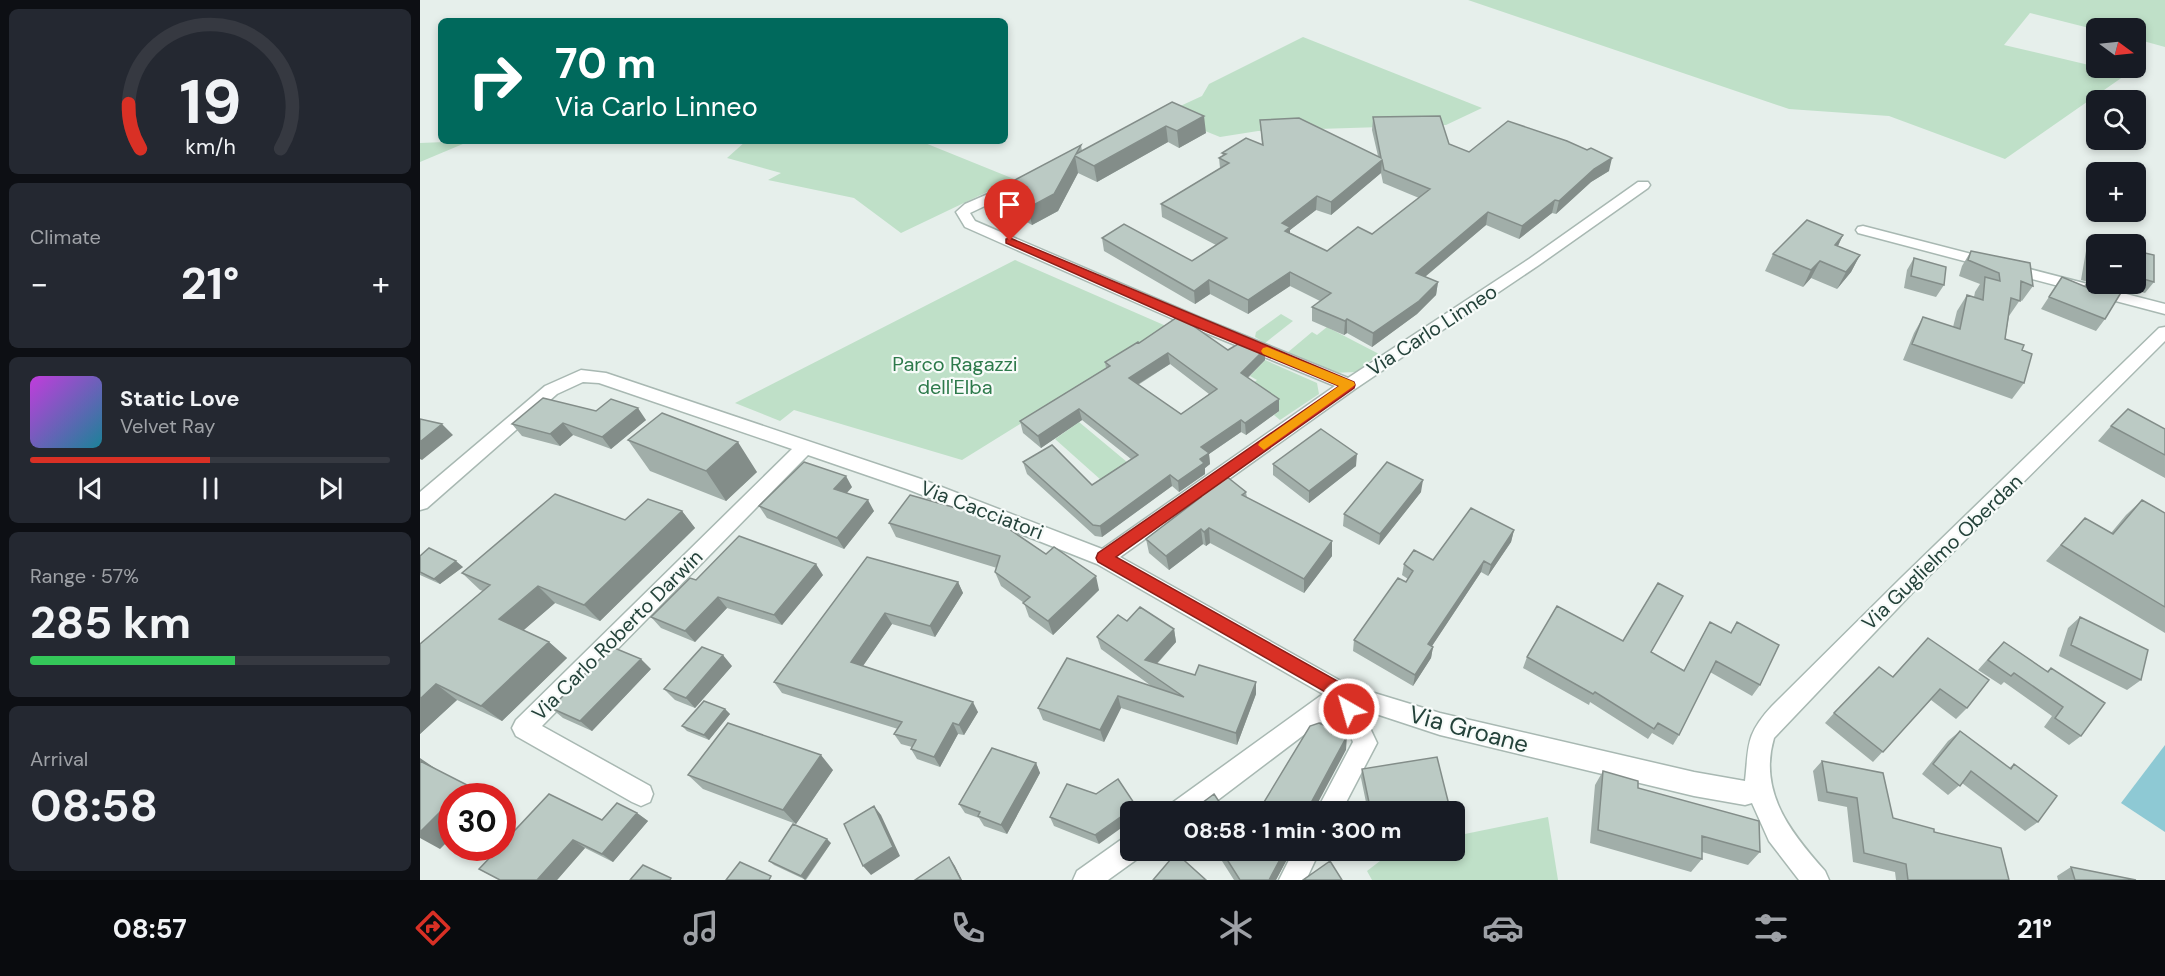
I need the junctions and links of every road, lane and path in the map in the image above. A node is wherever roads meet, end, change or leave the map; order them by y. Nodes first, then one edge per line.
1 (1033, 178) edge
2 (1643, 185) dead end
3 (1863, 230) dead end
4 (2165, 309) edge
5 (2165, 332) edge
6 (1349, 385) junction
7 (805, 447) junction
8 (420, 503) edge
9 (1104, 558) junction
10 (1342, 693) junction
11 (1758, 790) junction
12 (641, 794) dead end
13 (1196, 801) edge
14 (1334, 801) edge
15 (1120, 856) edge
16 (1302, 861) edge
17 (1086, 880) edge
18 (1292, 880) edge
19 (1816, 880) edge

1 - 6 street
2 - 6 street, Via Carlo Linneo
3 - 4 street
5 - 11 street, Via Guglielmo Oberdan
6 - 9 street, Via Carlo Linneo
7 - 8 street, Via Cacciatori
7 - 9 street, Via Cacciatori
7 - 12 street, Via Carlo Roberto Darwin
9 - 10 street, Via Cacciatori
10 - 11 street, Via Groane
10 - 13 street
10 - 14 street
11 - 19 street, Via Guglielmo Oberdan
15 - 17 street
16 - 18 street

